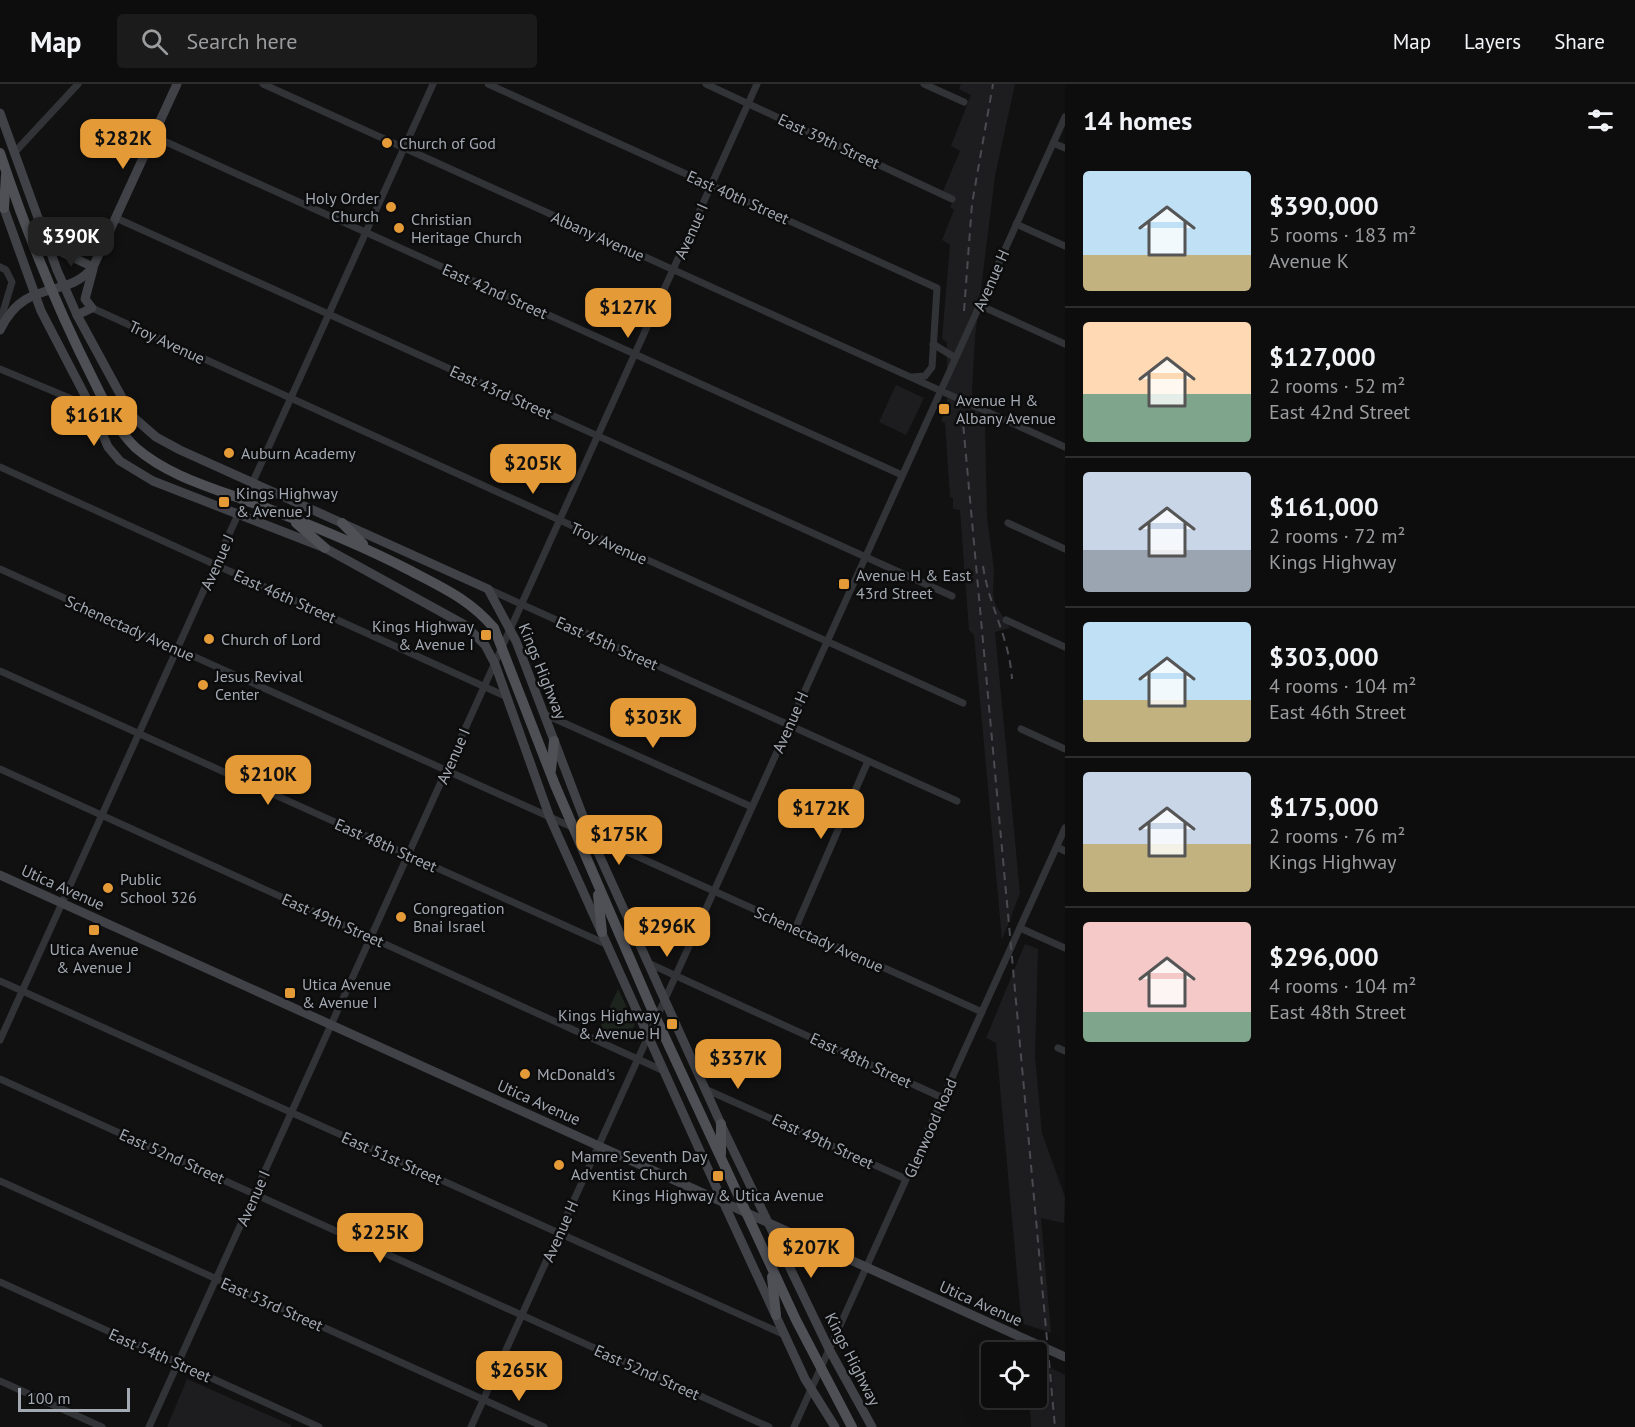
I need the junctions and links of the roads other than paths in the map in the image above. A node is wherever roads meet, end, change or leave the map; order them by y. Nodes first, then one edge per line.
1 (78, 84) edge
2 (177, 84) edge
3 (263, 84) edge
4 (433, 84) edge
5 (488, 84) edge
6 (705, 84) edge
7 (757, 84) edge
8 (924, 84) edge
9 (964, 102) dead end
10 (748, 104) junction
11 (0, 113) edge
12 (1065, 117) edge
13 (153, 136) junction
14 (1053, 143) junction
15 (404, 148) junction
16 (1065, 148) edge
17 (0, 153) edge
18 (14, 153) junction
19 (6, 172) junction
20 (712, 185) junction
21 (952, 199) dead end
22 (2, 203) edge
23 (116, 218) junction
24 (1016, 224) junction
25 (366, 233) junction
26 (47, 245) junction
27 (1065, 246) edge
28 (93, 267) junction
29 (3, 268) edge
30 (673, 270) junction
31 (63, 286) junction
32 (49, 290) junction
33 (34, 294) junction
34 (980, 305) junction
35 (92, 308) junction
36 (329, 314) junction
37 (76, 315) junction
38 (0, 322) edge
39 (0, 330) edge
40 (933, 344) junction
41 (1065, 344) edge
42 (635, 354) junction
43 (954, 357) junction
44 (0, 369) edge
45 (911, 378) junction
46 (939, 390) junction
47 (291, 399) junction
48 (91, 406) junction
49 (598, 436) junction
50 (1065, 447) edge
51 (0, 467) edge
52 (902, 475) junction
53 (253, 482) junction
54 (245, 500) junction
55 (239, 514) junction
56 (289, 517) junction
57 (560, 520) junction
58 (1008, 522) dead end
59 (342, 523) junction
60 (325, 548) junction
61 (1065, 549) edge
62 (370, 551) junction
63 (865, 556) junction
64 (216, 565) junction
65 (0, 569) edge
66 (488, 589) junction
67 (952, 596) dead end
68 (522, 604) junction
69 (1006, 620) dead end
70 (510, 629) junction
71 (827, 641) junction
72 (503, 645) junction
73 (1065, 647) edge
74 (177, 649) junction
75 (495, 664) junction
76 (0, 671) edge
77 (484, 687) junction
78 (505, 696) junction
79 (963, 703) dead end
80 (544, 714) junction
81 (788, 726) junction
82 (1021, 729) dead end
83 (139, 734) junction
84 (554, 741) junction
85 (1065, 749) edge
86 (868, 762) junction
87 (0, 769) edge
88 (446, 771) junction
89 (550, 773) junction
90 (957, 801) dead end
91 (752, 807) junction
92 (102, 816) junction
93 (550, 818) junction
94 (1065, 828) edge
95 (573, 829) junction
96 (591, 837) junction
97 (1057, 847) junction
98 (1065, 851) edge
99 (408, 855) junction
100 (0, 875) edge
101 (597, 886) junction
102 (713, 892) junction
103 (62, 903) junction
104 (1020, 928) junction
105 (795, 929) junction
106 (602, 932) junction
107 (371, 937) junction
108 (608, 945) junction
109 (1065, 948) edge
110 (648, 962) junction
111 (675, 976) junction
112 (0, 981) edge
113 (22, 991) junction
114 (664, 1000) junction
115 (982, 1012) junction
116 (657, 1017) junction
117 (331, 1025) junction
118 (649, 1035) junction
119 (0, 1041) edge
120 (638, 1059) junction
121 (665, 1071) junction
122 (0, 1079) edge
123 (705, 1089) junction
124 (943, 1098) junction
125 (291, 1113) junction
126 (721, 1124) junction
127 (598, 1146) junction
128 (721, 1157) junction
129 (906, 1179) junction
130 (0, 1181) edge
131 (255, 1194) junction
132 (723, 1202) junction
133 (745, 1212) junction
134 (768, 1221) junction
135 (559, 1234) junction
136 (771, 1267) junction
137 (866, 1267) junction
138 (216, 1279) junction
139 (0, 1282) edge
140 (522, 1315) junction
141 (776, 1315) junction
142 (785, 1335) junction
143 (829, 1349) junction
144 (1065, 1357) edge
145 (178, 1363) junction
146 (820, 1370) junction
147 (0, 1381) edge
148 (811, 1390) junction
149 (484, 1400) junction
150 (102, 1427) edge
151 (149, 1427) edge
152 (319, 1427) edge
153 (471, 1427) edge
154 (544, 1427) edge
155 (769, 1427) edge
156 (794, 1427) edge
157 (835, 1427) edge
158 (852, 1427) edge
159 (872, 1427) edge

1 - 18 street
2 - 13 street
3 - 15 street, Albany Avenue
4 - 15 street, Avenue J
5 - 20 street, East 40th Street
6 - 10 street, East 39th Street
7 - 10 street, Avenue I
8 - 9 street
10 - 20 street, Avenue I
10 - 21 street, East 39th Street
11 - 18 street
12 - 14 street, Avenue H
13 - 23 street
13 - 25 street, East 42nd Street
14 - 16 street
14 - 24 street, Avenue H
15 - 25 street, Avenue J
15 - 30 street, Albany Avenue
17 - 19 main road, Kings Highway
18 - 26 street
19 - 22 main road
19 - 32 main road, Kings Highway
20 - 30 street, Avenue I
20 - 40 street, East 40th Street
22 - 33 street
23 - 28 street
23 - 36 street, East 43rd Street
24 - 27 street
24 - 34 street, Avenue H
25 - 36 street, Avenue J
25 - 42 street, East 42nd Street
26 - 28 street
26 - 31 street
28 - 31 street
28 - 35 street
29 - 38 street
30 - 42 street, Avenue I
30 - 45 street, Albany Avenue
31 - 32 street
31 - 37 street
32 - 33 street
32 - 54 main road, Kings Highway
33 - 39 street
33 - 48 street
34 - 41 street
34 - 43 street, Avenue H
35 - 37 street
35 - 47 street, Troy Avenue
36 - 47 street, Avenue J
36 - 49 street, East 43rd Street
37 - 53 street
40 - 43 street
40 - 45 street, East 40th Street
42 - 49 street, Avenue I
42 - 52 street, East 42nd Street
43 - 46 street, Avenue H
44 - 48 street
45 - 46 street, Albany Avenue
46 - 50 street, Albany Avenue
46 - 52 street, Avenue H
47 - 53 street, Avenue J
47 - 57 street, Troy Avenue
48 - 55 street
49 - 57 street, Avenue I
49 - 63 street, East 43rd Street
51 - 64 street, East 46th Street
52 - 63 street, Avenue H
53 - 54 street, Avenue J
53 - 59 street
54 - 55 street, Avenue J
54 - 56 main road, Kings Highway
55 - 60 street
55 - 64 street, Avenue J
56 - 60 main road
56 - 62 main road, Kings Highway
57 - 68 street, Avenue I
57 - 71 street, Troy Avenue
58 - 61 street
59 - 62 main road
59 - 66 street
60 - 75 street
62 - 72 main road, Kings Highway
63 - 67 street, East 43rd Street
63 - 71 street, Avenue H
64 - 74 street, Avenue J
64 - 77 street, East 46th Street
65 - 74 street, Schenectady Avenue
66 - 68 street, East 45th Street
66 - 70 street, Kings Highway
68 - 70 street, Avenue I
68 - 81 street, East 45th Street
69 - 73 street
70 - 72 street, Avenue I
70 - 80 street, Kings Highway
71 - 79 street, Troy Avenue
71 - 81 street, Avenue H
72 - 75 street, Avenue I
72 - 89 main road, Kings Highway
74 - 83 street, Avenue J
74 - 88 street, Schenectady Avenue
75 - 77 street, Avenue I
75 - 78 street
76 - 83 street, East 48th Street
77 - 78 street, East 46th Street
77 - 88 street, Avenue I
78 - 93 street
80 - 84 street, Kings Highway
80 - 91 street
81 - 86 street, East 45th Street
81 - 91 street, Avenue H
82 - 85 street
83 - 92 street, Avenue J
83 - 99 street, East 48th Street
84 - 89 main road
84 - 96 street, Kings Highway
86 - 90 street, East 45th Street
86 - 105 street
87 - 92 street, East 49th Street
88 - 93 street, Schenectady Avenue
88 - 99 street, Avenue I
89 - 95 main road, Kings Highway
91 - 102 street, Avenue H
92 - 103 street, Avenue J
92 - 107 street, East 49th Street
93 - 95 street, Schenectady Avenue
93 - 106 street
94 - 97 street, Glenwood Road
95 - 96 street, Schenectady Avenue
95 - 101 main road, Kings Highway
96 - 102 street, Schenectady Avenue
96 - 110 street, Kings Highway
97 - 98 street
97 - 104 street, Glenwood Road
99 - 107 street, Avenue I
99 - 108 street, East 48th Street
100 - 103 street, Utica Avenue
101 - 106 main road
101 - 116 main road, Kings Highway
102 - 105 street, Schenectady Avenue
102 - 111 street, Avenue H
103 - 113 street, Avenue J
103 - 117 street, Utica Avenue
104 - 109 street
104 - 115 street, Glenwood Road
105 - 115 street, Schenectady Avenue
106 - 108 street
107 - 117 street, Avenue I
107 - 120 street, East 49th Street
108 - 118 street
110 - 111 street, East 48th Street
110 - 114 street, Kings Highway
111 - 114 street, Avenue H
111 - 124 street, East 48th Street
112 - 113 street, East 51st Street
113 - 119 street, Avenue J
113 - 125 street, East 51st Street
114 - 116 street, Avenue H
114 - 123 street, Kings Highway
115 - 124 street, Glenwood Road
116 - 118 street, Avenue H
116 - 128 main road, Kings Highway
117 - 125 street, Avenue I
117 - 127 street, Utica Avenue
118 - 120 street, Avenue H
118 - 121 street
120 - 121 street, East 49th Street
120 - 127 street, Avenue H
121 - 132 street
122 - 131 street, East 52nd Street
123 - 126 street, Kings Highway
123 - 129 street, East 49th Street
124 - 129 street, Glenwood Road
125 - 131 street, Avenue I
125 - 135 street, East 51st Street
126 - 128 main road
126 - 134 street, Kings Highway
127 - 132 street, Utica Avenue
127 - 135 street, Avenue H
128 - 133 main road, Kings Highway
129 - 137 street, Glenwood Road
130 - 138 street, East 53rd Street
131 - 138 street, Avenue I
131 - 140 street, East 52nd Street
132 - 133 street, Utica Avenue
132 - 141 street
133 - 134 street, Utica Avenue
133 - 136 main road, Kings Highway
134 - 137 street, Utica Avenue
134 - 143 street, Kings Highway
135 - 140 street, Avenue H
135 - 142 street, East 51st Street
136 - 141 main road
136 - 146 main road, Kings Highway
137 - 143 street, Glenwood Road
137 - 144 street, Utica Avenue
138 - 145 street, Avenue I
138 - 149 street, East 53rd Street
139 - 145 street, East 54th Street
140 - 149 street, Avenue H
140 - 155 street, East 52nd Street
141 - 142 street
142 - 148 street
143 - 146 street, Glenwood Road
143 - 159 street, Kings Highway
145 - 151 street, Avenue I
145 - 152 street, East 54th Street
146 - 148 street, Glenwood Road
146 - 158 main road, Kings Highway
147 - 150 street
148 - 156 street, Glenwood Road
148 - 157 street
149 - 153 street, Avenue H
149 - 154 street, East 53rd Street

